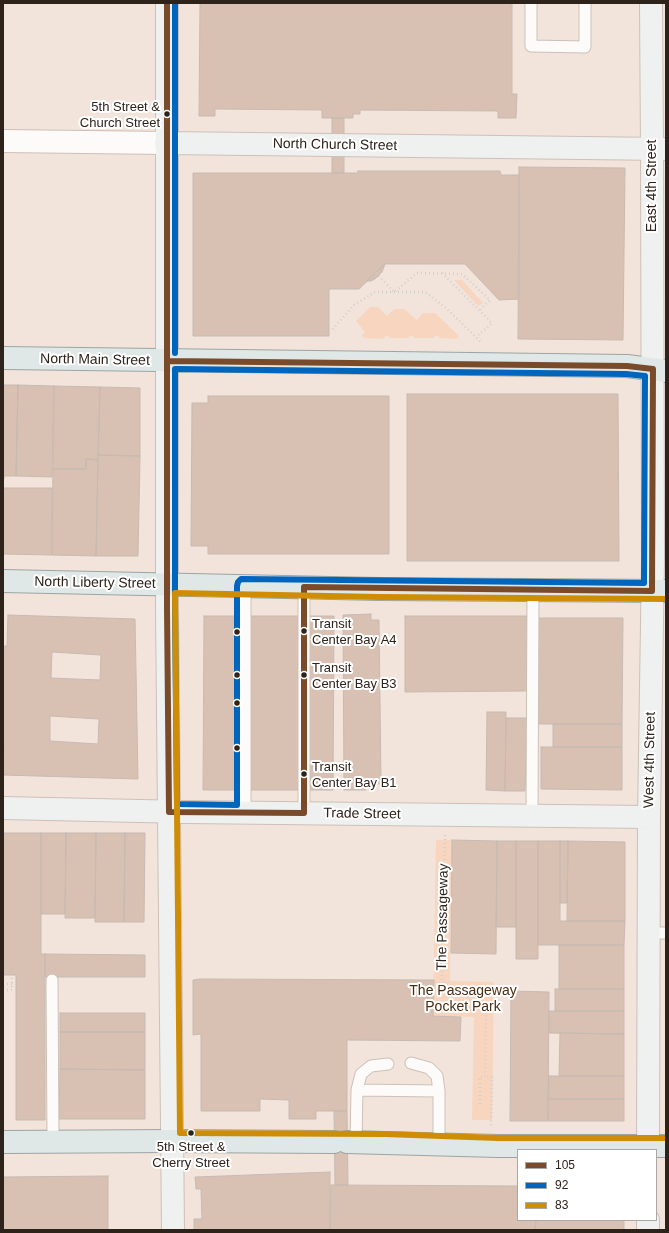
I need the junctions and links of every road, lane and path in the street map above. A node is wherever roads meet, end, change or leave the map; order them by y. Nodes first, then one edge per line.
1 (167, 3) edge
2 (531, 3) edge
3 (585, 3) edge
4 (650, 3) edge
5 (3, 142) edge
6 (166, 143) junction
7 (659, 149) edge
8 (376, 273) dead end
9 (442, 274) junction
10 (394, 292) junction
11 (479, 311) junction
12 (329, 330) dead end
13 (476, 338) junction
14 (482, 343) dead end
15 (3, 358) edge
16 (167, 361) junction
17 (660, 370) edge
18 (3, 581) edge
19 (167, 585) junction
20 (245, 586) junction
21 (304, 587) junction
22 (533, 590) junction
23 (659, 591) edge
24 (3, 808) edge
25 (168, 812) junction
26 (245, 812) junction
27 (304, 813) junction
28 (445, 815) junction
29 (532, 815) junction
30 (649, 817) junction
31 (658, 933) edge
32 (12, 975) dead end
33 (52, 980) dead end
34 (3, 984) edge
35 (12, 984) junction
36 (16, 984) dead end
37 (3, 990) edge
38 (388, 1064) dead end
39 (411, 1064) dead end
40 (486, 1077) junction
41 (357, 1090) junction
42 (439, 1091) junction
43 (480, 1104) dead end
44 (492, 1111) dead end
45 (53, 1141) junction
46 (172, 1141) junction
47 (3, 1142) edge
48 (346, 1142) junction
49 (439, 1144) junction
50 (654, 1147) edge
51 (173, 1230) edge

1 - 6 main road
2 - 3 lane
4 - 7 main road, East 4th Street
5 - 6 street, North Church Street
6 - 7 main road, North Church Street
6 - 16 main road
7 - 17 main road, East 4th Street
8 - 10 path
9 - 10 path
9 - 11 path
9 - 11 path
10 - 12 path
10 - 13 path
11 - 13 path
13 - 14 path
15 - 16 main road, North Main Street
16 - 17 main road, North Main Street
16 - 19 main road
17 - 23 main road, West 4th Street
18 - 19 main road, North Liberty Street
19 - 20 main road, North Liberty Street
19 - 25 main road
20 - 21 main road, North Liberty Street
20 - 26 lane
21 - 22 main road, North Liberty Street
21 - 27 lane
22 - 23 main road, North Liberty Street
22 - 29 lane
23 - 30 main road, West 4th Street
24 - 25 main road, Trade Street
25 - 26 main road, Trade Street
25 - 46 main road
26 - 27 main road, Trade Street
27 - 28 main road, Trade Street
28 - 29 main road, Trade Street
28 - 40 path, The Passageway
29 - 30 main road, Trade Street
30 - 31 main road, West 4th Street
31 - 50 main road, West 4th Street
32 - 35 path
33 - 45 lane
34 - 35 path
35 - 36 path
35 - 37 path
38 - 41 lane
39 - 42 lane
40 - 43 path
40 - 44 path, The Passageway
41 - 42 lane
41 - 48 lane
42 - 49 lane
45 - 46 main road
45 - 47 main road
46 - 48 main road
46 - 51 main road
48 - 49 main road
49 - 50 main road

